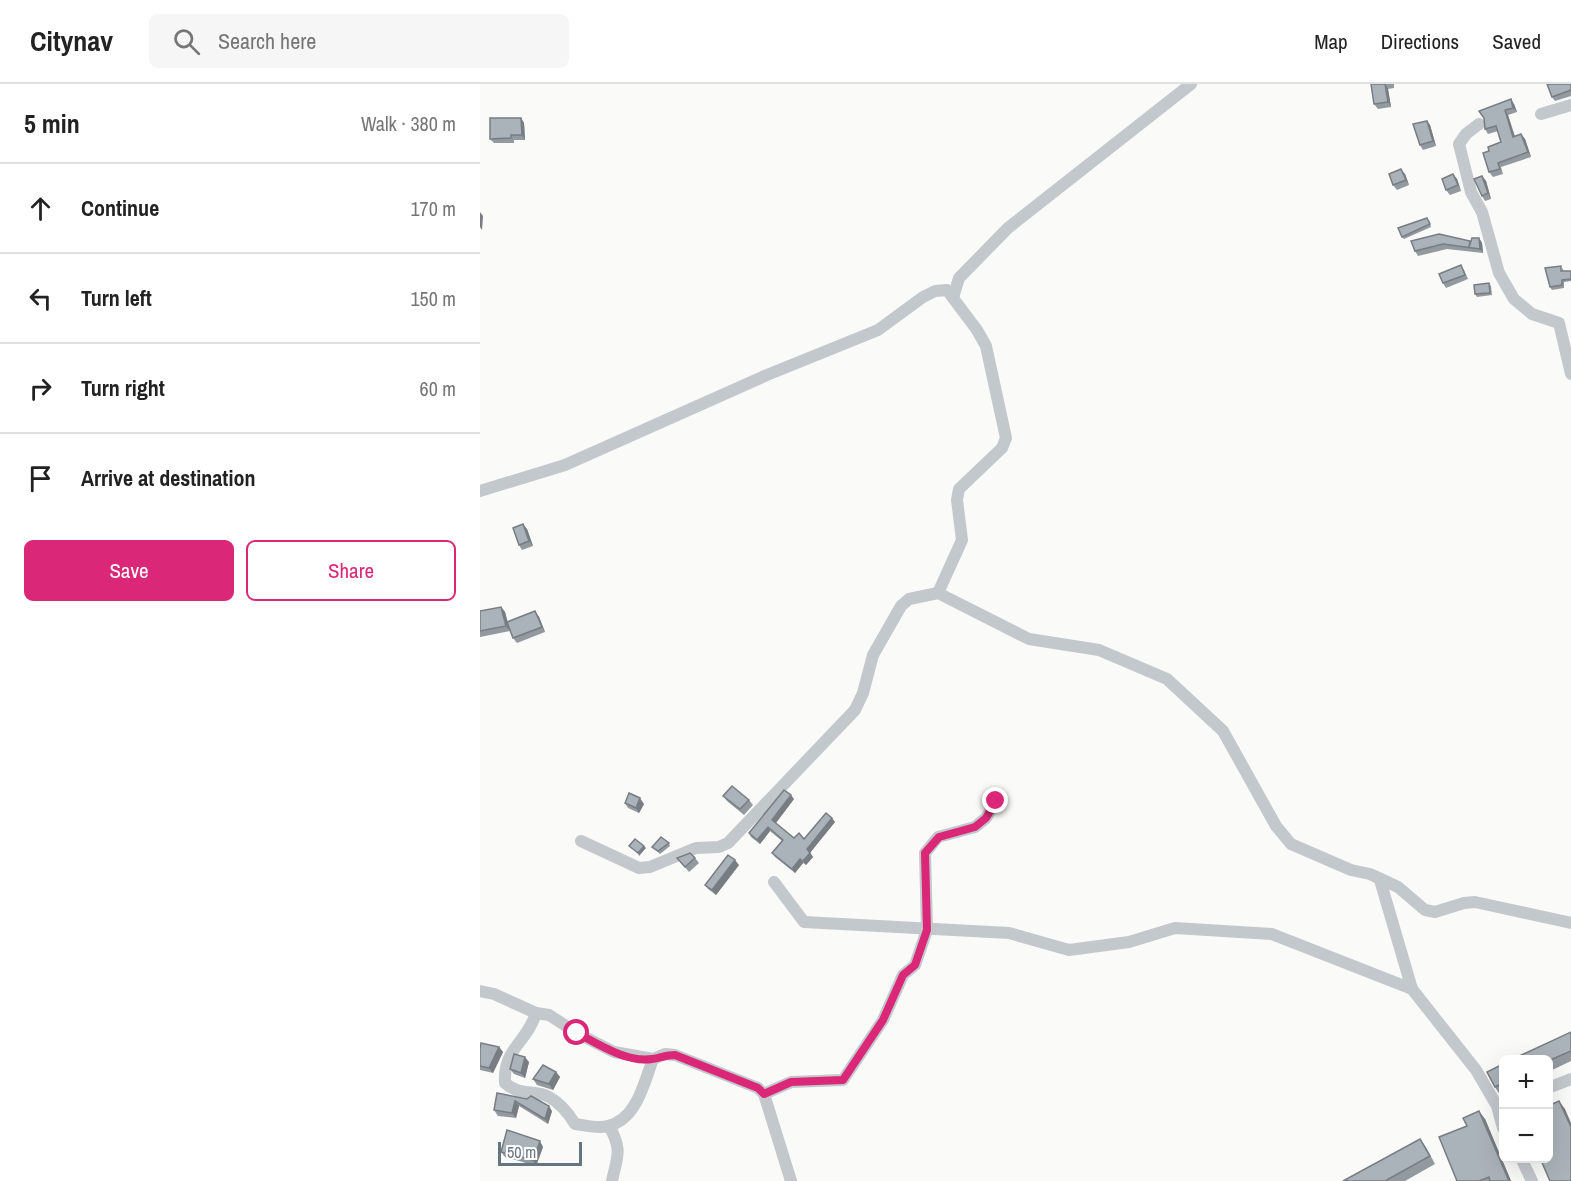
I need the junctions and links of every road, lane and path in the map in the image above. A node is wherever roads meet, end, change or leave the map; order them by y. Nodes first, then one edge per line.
1 (1191, 84) edge
2 (1571, 105) edge
3 (1541, 114) dead end
4 (1479, 124) dead end
5 (953, 298) junction
6 (1571, 374) edge
7 (480, 491) edge
8 (938, 593) junction
9 (996, 801) dead end
10 (581, 841) dead end
11 (1380, 880) junction
12 (774, 882) dead end
13 (1571, 923) edge
14 (927, 930) junction
15 (1412, 989) junction
16 (480, 991) edge
17 (536, 1013) junction
18 (653, 1059) junction
19 (1571, 1079) edge
20 (1553, 1086) edge
21 (764, 1094) junction
22 (1499, 1104) edge
23 (609, 1126) junction
24 (1523, 1163) edge
25 (612, 1181) edge
26 (791, 1181) edge
27 (1532, 1181) edge

1 - 5 street
2 - 3 street
4 - 6 street
5 - 7 street
5 - 8 street
8 - 10 street
8 - 11 street
9 - 14 street
11 - 13 street
11 - 15 street
12 - 14 street
14 - 15 street
14 - 21 street
15 - 22 street
16 - 17 street
17 - 18 street
17 - 23 street
18 - 21 street
18 - 23 street
19 - 20 street
21 - 26 street
23 - 25 street
24 - 27 street

